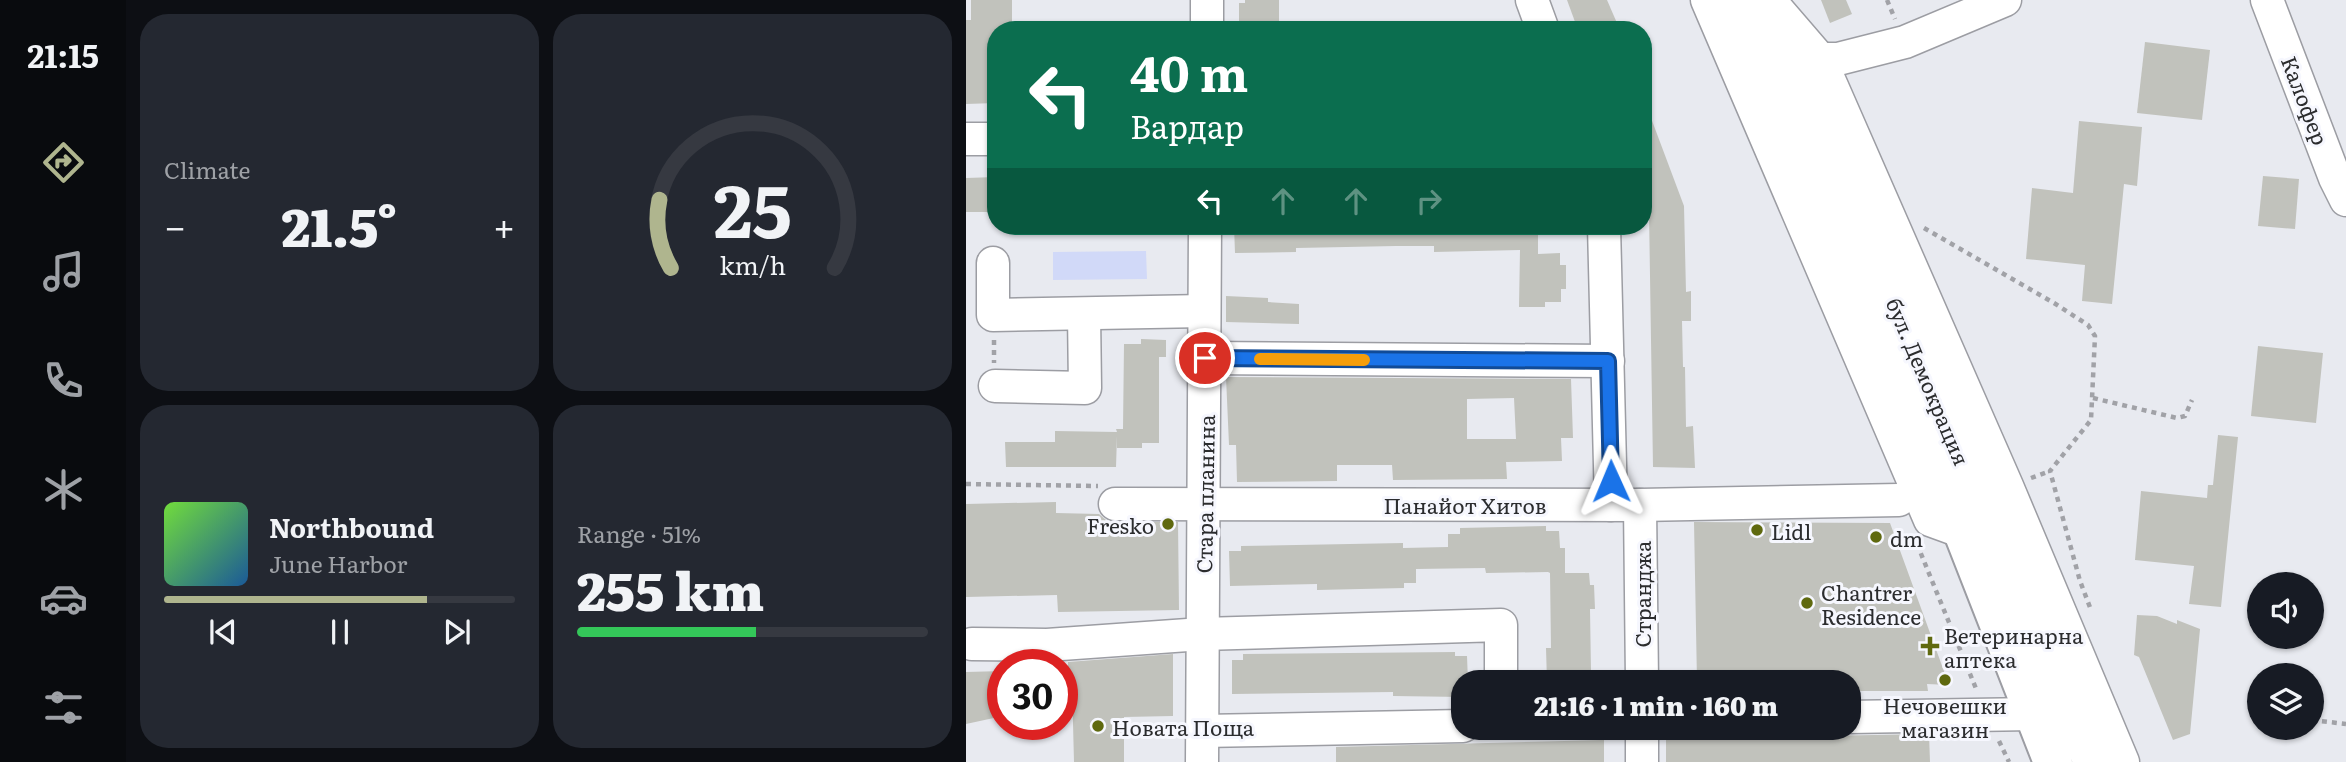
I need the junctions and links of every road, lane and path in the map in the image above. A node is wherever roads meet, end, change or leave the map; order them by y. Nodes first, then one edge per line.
1 (1207, 0) edge
2 (1532, 0) edge
3 (1707, 0) edge
4 (1734, 0) edge
5 (1768, 0) edge
6 (2005, 0) edge
7 (2267, 0) edge
8 (1207, 21) edge
9 (1540, 21) edge
10 (1820, 59) junction
11 (966, 139) edge
12 (987, 139) edge
13 (2346, 200) edge
14 (1884, 205) junction
15 (1205, 235) edge
16 (1604, 235) edge
17 (993, 263) dead end
18 (1204, 311) junction
19 (1084, 314) junction
20 (993, 315) junction
21 (1205, 358) junction
22 (1608, 361) junction
23 (995, 386) joint
24 (2093, 398) junction
25 (2192, 400) dead end
26 (966, 484) edge
27 (1113, 495) joint
28 (1899, 500) dead end
29 (1204, 504) junction
30 (1626, 505) junction
31 (1963, 531) junction
32 (2094, 620) dead end
33 (1202, 634) junction
34 (972, 644) dead end
35 (1501, 670) edge
36 (1641, 670) edge
37 (2033, 714) junction
38 (1861, 717) edge
39 (2324, 721) edge
40 (2346, 724) edge
41 (1451, 726) edge
42 (1202, 731) junction
43 (1642, 740) edge
44 (1202, 762) edge
45 (1642, 762) edge
46 (2053, 762) edge
47 (2093, 762) edge
48 (2123, 762) edge

1 - 8 street
2 - 9 street
3 - 31 street
4 - 31 main road, бул. Демокрация
5 - 10 street
5 - 47 main road, бул. Демокрация
6 - 10 street
7 - 13 street, Калофер
10 - 14 street
11 - 12 street
14 - 24 path
14 - 48 street
15 - 18 street, Стара планина
16 - 22 street, Странджа
17 - 20 street
18 - 19 street
18 - 21 street, Стара планина
19 - 20 street
19 - 23 street
20 - 23 path
21 - 22 street
21 - 29 street, Стара планина
22 - 30 street, Странджа
24 - 25 path
24 - 32 path
26 - 27 path
27 - 29 street, Панайот Хитов
28 - 30 street, Панайот Хитов
29 - 30 street, Панайот Хитов
29 - 33 street, Стара планина
30 - 36 street, Странджа
31 - 37 main road, бул. Демокрация
33 - 34 street
33 - 35 street
33 - 42 street, Стара планина
37 - 38 street
37 - 46 main road, бул. Демокрация
39 - 40 path
41 - 42 street
42 - 44 street, Стара планина
43 - 45 street

